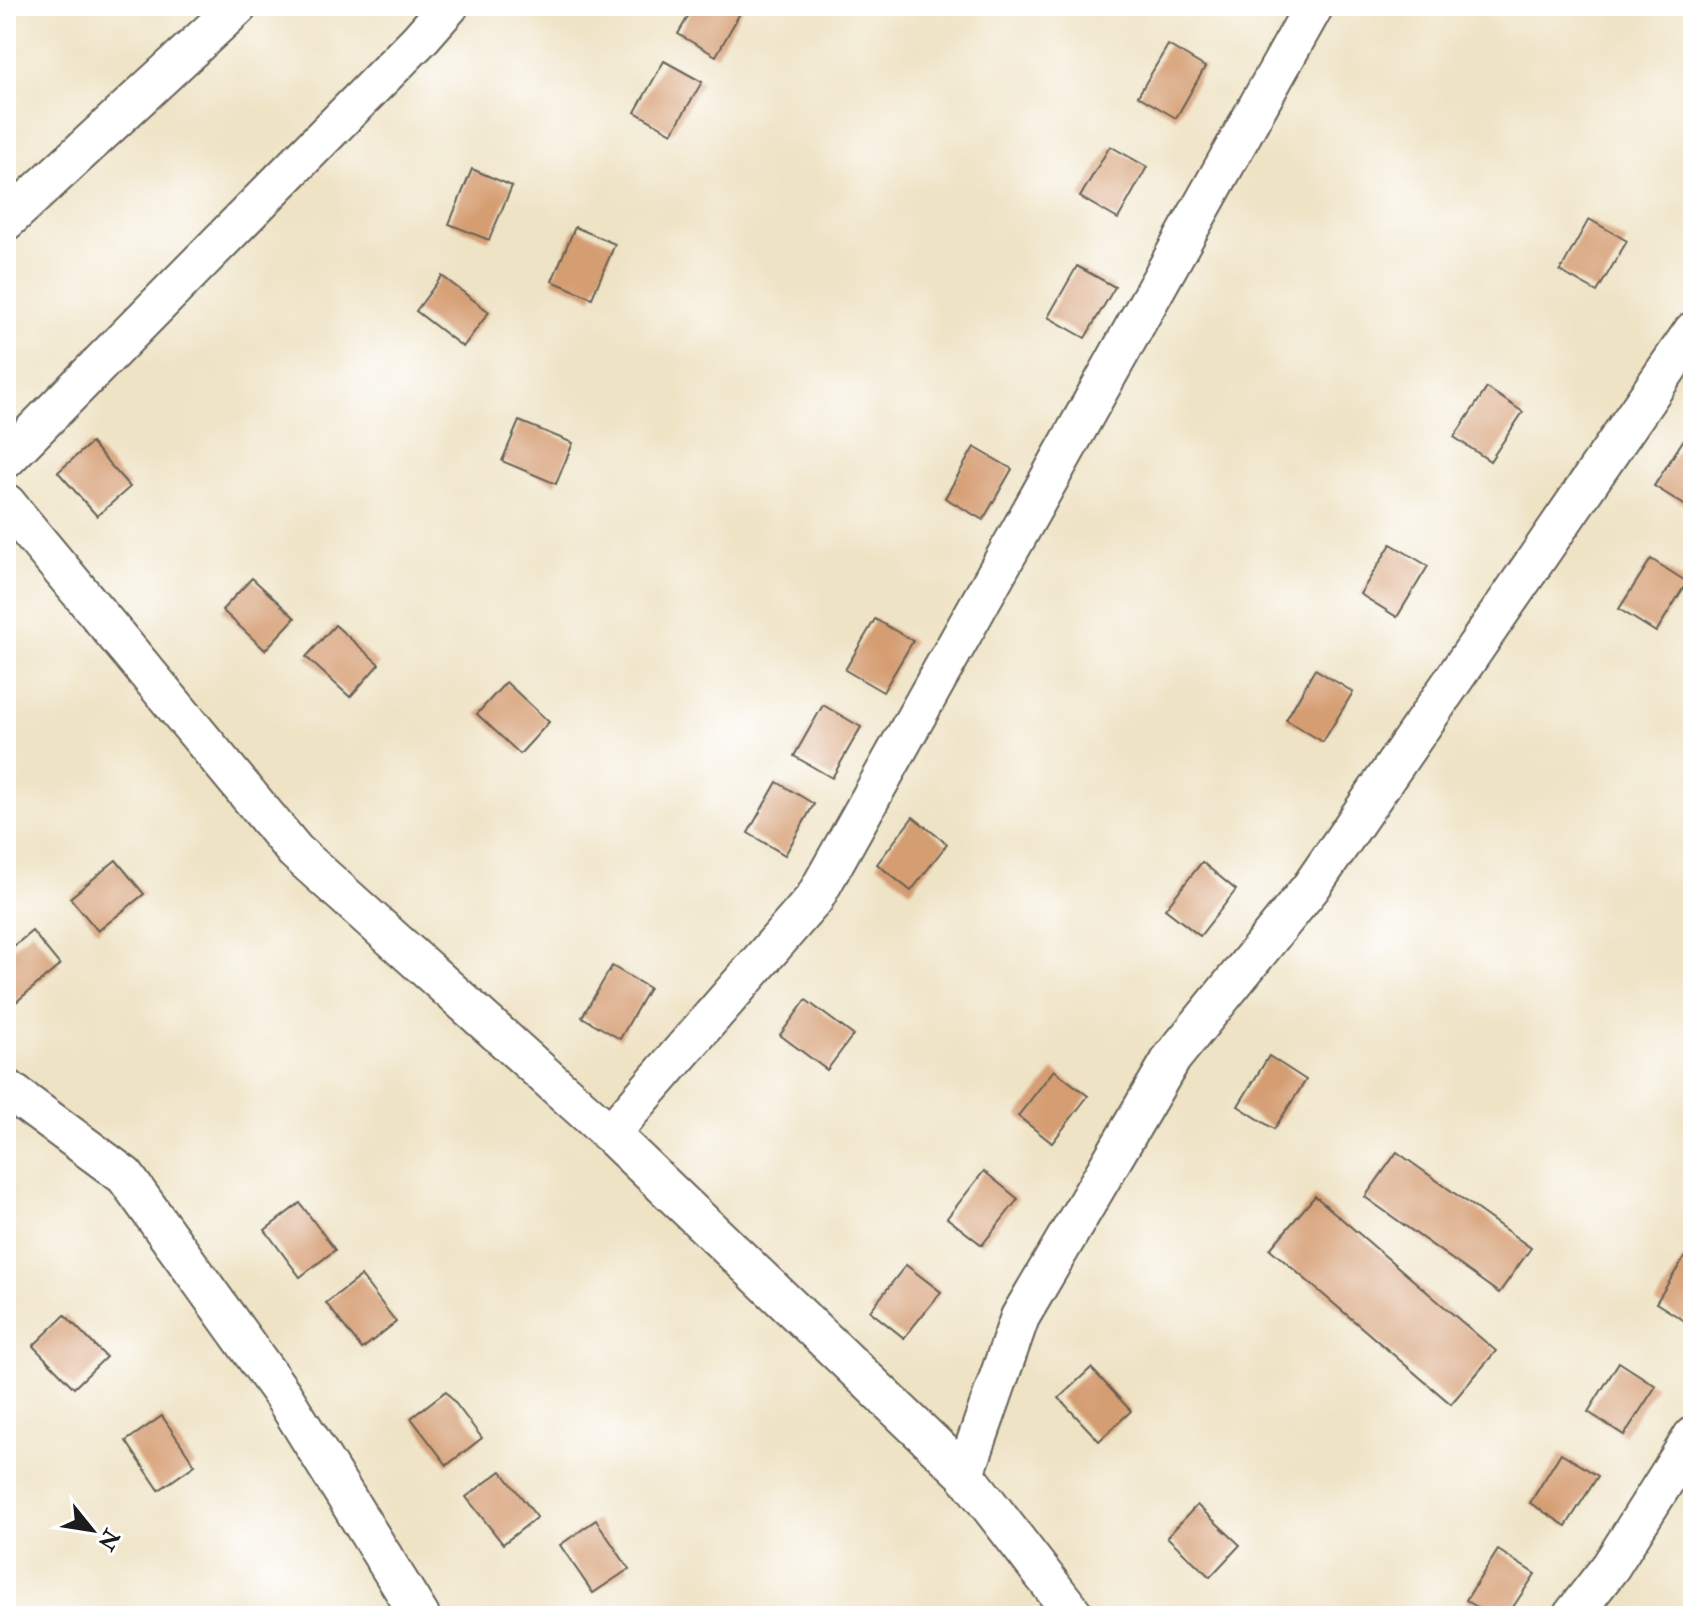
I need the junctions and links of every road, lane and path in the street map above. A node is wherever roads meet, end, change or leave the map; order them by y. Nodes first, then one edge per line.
1 (238, 6) edge
2 (449, 6) edge
3 (1314, 6) edge
4 (6, 221) edge
5 (1693, 331) edge
6 (6, 459) edge
7 (6, 503) edge
8 (6, 1088) edge
9 (610, 1134) junction
10 (1693, 1436) edge
11 (965, 1474) junction
12 (420, 1616) edge
13 (1075, 1616) edge
14 (1572, 1616) edge

1 - 4 street
2 - 6 street
3 - 9 street
5 - 11 street
7 - 9 street
8 - 12 street
9 - 11 street
10 - 14 street
11 - 13 street

